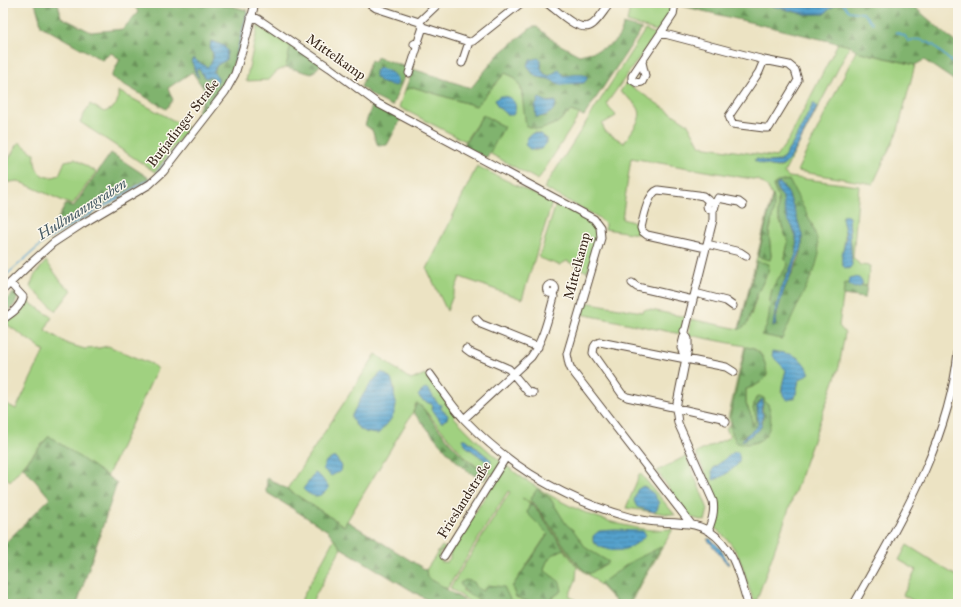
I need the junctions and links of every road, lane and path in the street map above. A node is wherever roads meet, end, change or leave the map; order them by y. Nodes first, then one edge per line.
1 (255, 3) edge
2 (369, 3) edge
3 (439, 3) edge
4 (521, 3) edge
5 (547, 3) edge
6 (607, 3) edge
7 (674, 3) edge
8 (251, 16) junction
9 (421, 25) junction
10 (661, 33) junction
11 (469, 42) junction
12 (764, 60) junction
13 (642, 62) dead end
14 (462, 63) dead end
15 (409, 73) dead end
16 (713, 205) junction
17 (744, 205) dead end
18 (707, 246) junction
19 (746, 256) dead end
20 (10, 283) junction
21 (632, 283) dead end
22 (3, 290) edge
23 (553, 293) dead end
24 (694, 297) junction
25 (733, 306) dead end
26 (3, 319) edge
27 (476, 319) dead end
28 (538, 347) junction
29 (466, 349) dead end
30 (958, 352) edge
31 (686, 359) junction
32 (734, 372) dead end
33 (430, 374) dead end
34 (513, 374) junction
35 (955, 388) edge
36 (533, 393) dead end
37 (676, 408) junction
38 (464, 418) junction
39 (726, 422) dead end
40 (506, 457) junction
41 (691, 524) junction
42 (708, 531) junction
43 (444, 556) dead end
44 (748, 604) edge
45 (854, 604) edge

1 - 8 street, Butjadinger Straße
2 - 9 street
3 - 9 street
4 - 11 street
5 - 6 street
7 - 10 street
8 - 20 street, Butjadinger Straße
8 - 41 street, Mittelkamp
9 - 11 street
9 - 15 street
10 - 12 street
10 - 13 street
11 - 14 street
12 - 12 street
16 - 17 street
16 - 18 street
16 - 18 street
18 - 19 street
18 - 24 street
20 - 22 street, Butjadinger Straße
20 - 26 street
21 - 24 street
23 - 28 street
24 - 25 street
24 - 31 street
27 - 28 street
28 - 34 street
29 - 34 street
30 - 35 street
31 - 32 street
31 - 37 street
31 - 37 street
33 - 38 street, Frieslandstraße
34 - 36 street
34 - 38 street
35 - 45 street
37 - 39 street
37 - 42 street
38 - 40 street, Frieslandstraße
40 - 41 street, Frieslandstraße
40 - 43 street, Frieslandstraße
41 - 42 street, Mittelkamp
42 - 44 street, Mittelkamp

